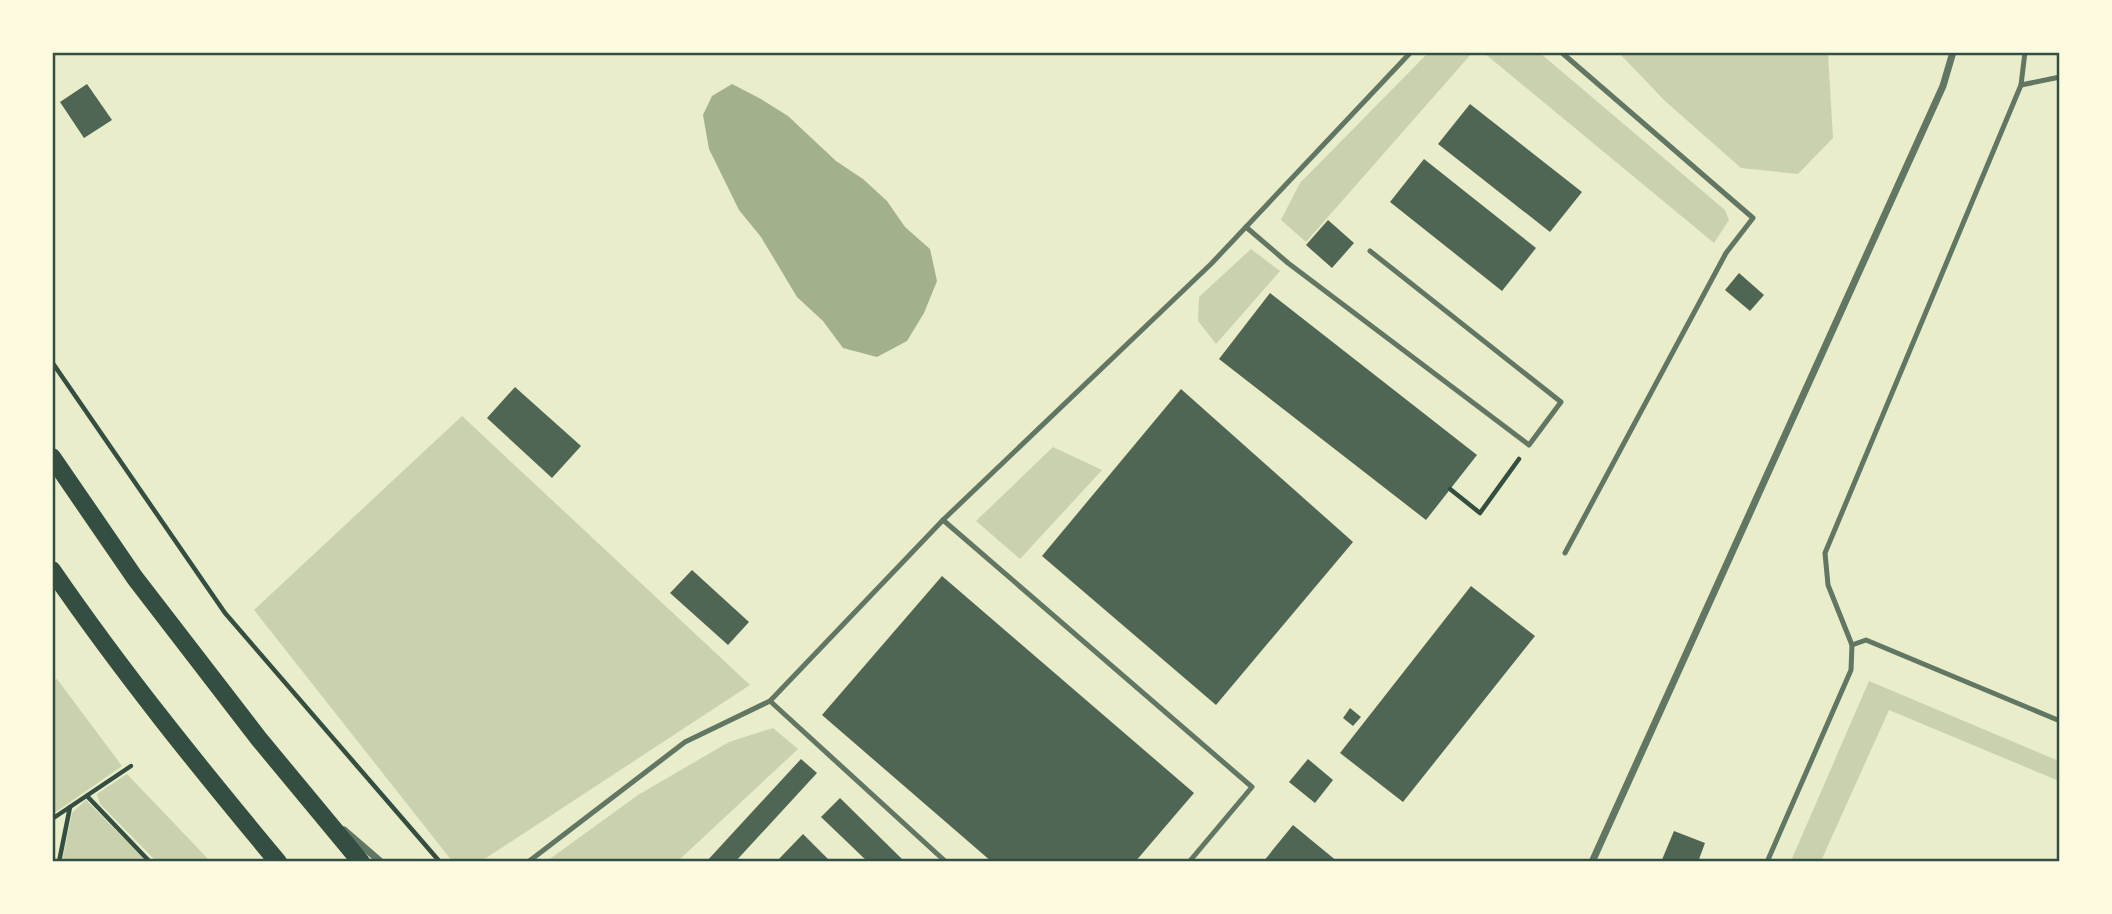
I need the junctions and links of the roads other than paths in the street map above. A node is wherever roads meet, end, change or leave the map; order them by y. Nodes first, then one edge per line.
1 (1411, 52) edge
2 (1561, 52) edge
3 (1953, 52) edge
4 (2025, 52) edge
5 (2060, 77) edge
6 (2021, 85) junction
7 (1246, 227) junction
8 (1370, 251) dead end
9 (52, 457) edge
10 (943, 520) junction
11 (1565, 553) dead end
12 (52, 570) edge
13 (1852, 645) junction
14 (769, 701) junction
15 (2060, 721) edge
16 (312, 802) junction
17 (278, 862) edge
18 (361, 862) edge
19 (381, 862) edge
20 (528, 862) edge
21 (946, 862) edge
22 (1189, 862) edge
23 (1592, 862) edge
24 (1767, 862) edge

1 - 7 lane
2 - 11 lane
3 - 23 street
4 - 6 lane
5 - 6 lane
6 - 13 lane
7 - 8 lane
7 - 10 lane
9 - 16 main road
10 - 14 lane
10 - 22 lane
12 - 17 main road
13 - 15 lane
13 - 24 lane
14 - 20 lane
14 - 21 lane
16 - 18 main road
16 - 19 street

